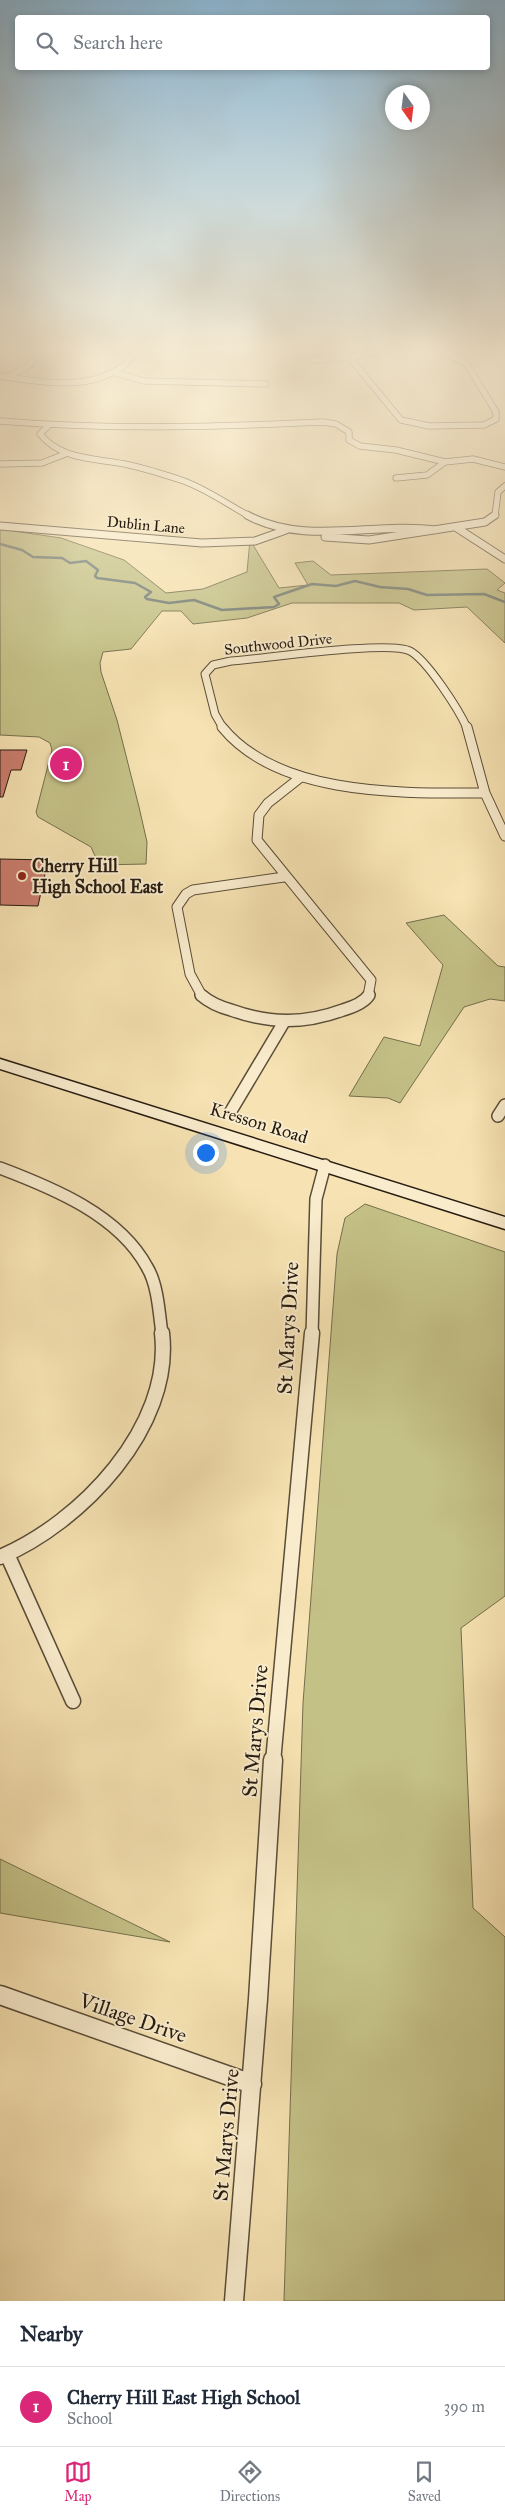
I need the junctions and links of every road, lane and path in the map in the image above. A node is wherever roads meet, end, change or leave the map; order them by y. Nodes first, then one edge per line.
1 (64, 454) edge
2 (67, 454) edge
3 (414, 454) edge
4 (445, 462) junction
5 (0, 464) edge
6 (505, 467) edge
7 (396, 478) dead end
8 (505, 486) edge
9 (0, 526) edge
10 (456, 528) junction
11 (290, 530) junction
12 (434, 530) junction
13 (505, 559) edge
14 (301, 776) junction
15 (485, 793) junction
16 (505, 836) edge
17 (284, 877) junction
18 (284, 1022) junction
19 (0, 1064) edge
20 (505, 1105) edge
21 (231, 1111) dead end
22 (498, 1116) dead end
23 (326, 1165) junction
24 (0, 1168) edge
25 (505, 1223) edge
26 (4, 1556) edge
27 (73, 1701) dead end
28 (0, 1995) edge
29 (252, 2084) junction
30 (234, 2301) edge

1 - 5 street
2 - 11 street
3 - 4 street
4 - 6 street
4 - 7 street
8 - 10 street
9 - 11 street, Dublin Lane
10 - 12 street
10 - 13 street
11 - 12 street
11 - 12 street
14 - 15 street, Southwood Drive
14 - 15 street, Southwood Drive
14 - 17 street
15 - 16 street, Southwood Drive
17 - 18 street
17 - 18 street
18 - 21 street
19 - 23 street, Kresson Road
20 - 22 street
23 - 25 street, Kresson Road
23 - 29 street, St Marys Drive
24 - 26 street
26 - 27 street
28 - 29 street, Village Drive
29 - 30 street, St Marys Drive

